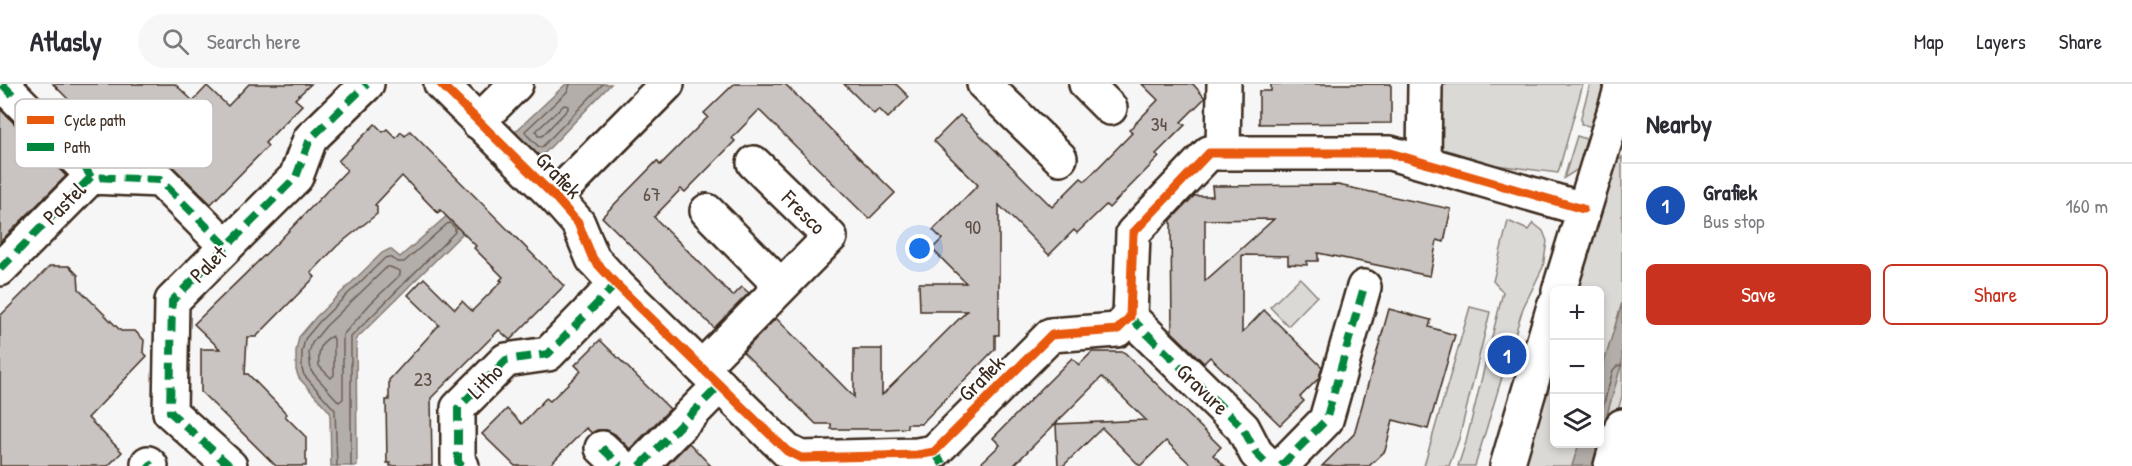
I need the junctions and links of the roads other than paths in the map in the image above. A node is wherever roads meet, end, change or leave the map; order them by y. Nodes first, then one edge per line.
1 (2, 84) edge
2 (367, 84) edge
3 (441, 84) edge
4 (516, 84) edge
5 (667, 84) edge
6 (984, 84) edge
7 (1086, 84) edge
8 (1224, 84) edge
9 (1425, 84) edge
10 (1622, 86) edge
11 (17, 99) edge
12 (1110, 108) dead end
13 (478, 122) junction
14 (1223, 153) junction
15 (1060, 158) dead end
16 (1424, 162) junction
17 (754, 163) dead end
18 (85, 168) edge
19 (91, 177) junction
20 (555, 197) junction
21 (1583, 209) junction
22 (707, 211) dead end
23 (226, 246) junction
24 (0, 269) edge
25 (616, 284) junction
26 (781, 286) junction
27 (1560, 286) edge
28 (1364, 287) dead end
29 (1130, 317) junction
30 (1550, 320) edge
31 (711, 376) junction
32 (1622, 426) edge
33 (939, 459) edge
34 (801, 462) edge
35 (230, 466) edge
36 (462, 466) edge
37 (640, 466) edge
38 (1269, 466) edge
39 (1281, 466) edge
40 (1507, 466) edge
41 (1611, 466) edge

1 - 11 street
2 - 23 street, Palet
3 - 13 street, Grafiek
4 - 13 street
5 - 20 street
6 - 15 street
7 - 12 street
8 - 14 street
9 - 16 street
10 - 21 street
13 - 20 street, Grafiek
14 - 16 street
14 - 29 street
16 - 21 street
17 - 26 street, Fresco
18 - 19 street
19 - 23 street, Pastel
19 - 24 street, Pastel
20 - 25 street, Grafiek
21 - 27 street
22 - 26 street
23 - 35 street, Palet
25 - 31 street, Grafiek
25 - 36 street, Litho
26 - 31 street, Fresco
28 - 39 street
29 - 33 street, Grafiek
29 - 38 street, Gravure
30 - 40 street
31 - 34 street, Grafiek
31 - 37 street
32 - 41 street
33 - 34 street, Grafiek

